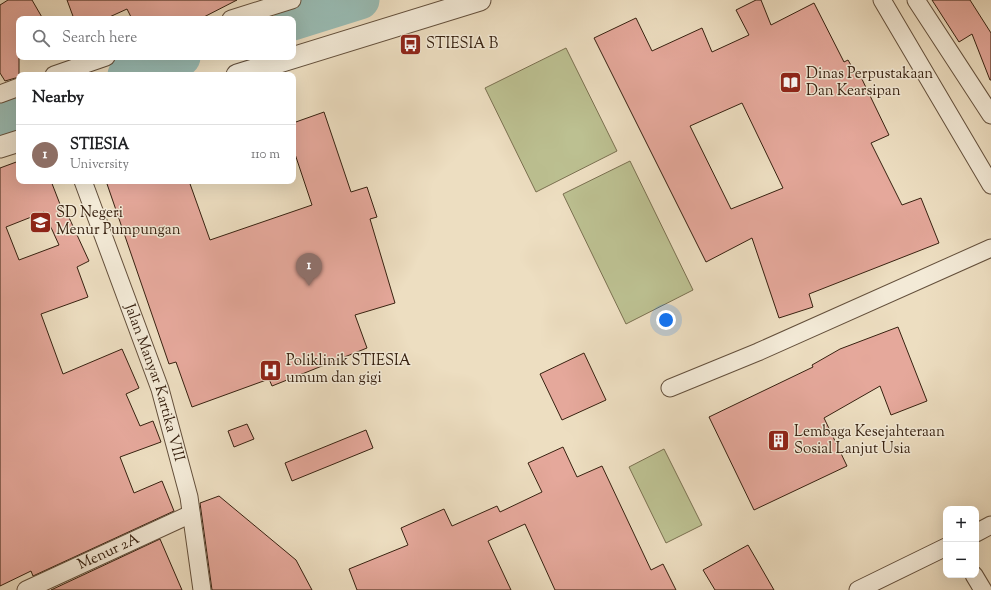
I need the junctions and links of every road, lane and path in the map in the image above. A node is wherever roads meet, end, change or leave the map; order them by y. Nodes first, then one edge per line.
1 (292, 0) edge
2 (480, 0) edge
3 (882, 0) edge
4 (916, 0) edge
5 (445, 5) edge
6 (241, 16) edge
7 (296, 55) edge
8 (97, 60) edge
9 (282, 60) edge
10 (63, 72) edge
11 (246, 72) edge
12 (16, 88) edge
13 (0, 94) edge
14 (991, 115) edge
15 (16, 142) edge
16 (0, 147) edge
17 (84, 184) edge
18 (991, 186) edge
19 (991, 248) edge
20 (670, 388) dead end
21 (191, 514) junction
22 (991, 525) edge
23 (979, 531) edge
24 (943, 548) edge
25 (976, 578) edge
26 (26, 590) edge
27 (202, 590) edge
28 (858, 590) edge
29 (983, 590) edge

1 - 6 street
2 - 5 street
3 - 18 street
4 - 14 street
5 - 7 street
8 - 10 street
9 - 11 street
12 - 13 street
15 - 16 street
17 - 21 street, Jalan Manyar Kartika VIII
19 - 20 street
21 - 26 street, Menur 2A
21 - 27 street, Jalan Manyar Kartika VIII
22 - 23 street
24 - 28 street
25 - 29 street

